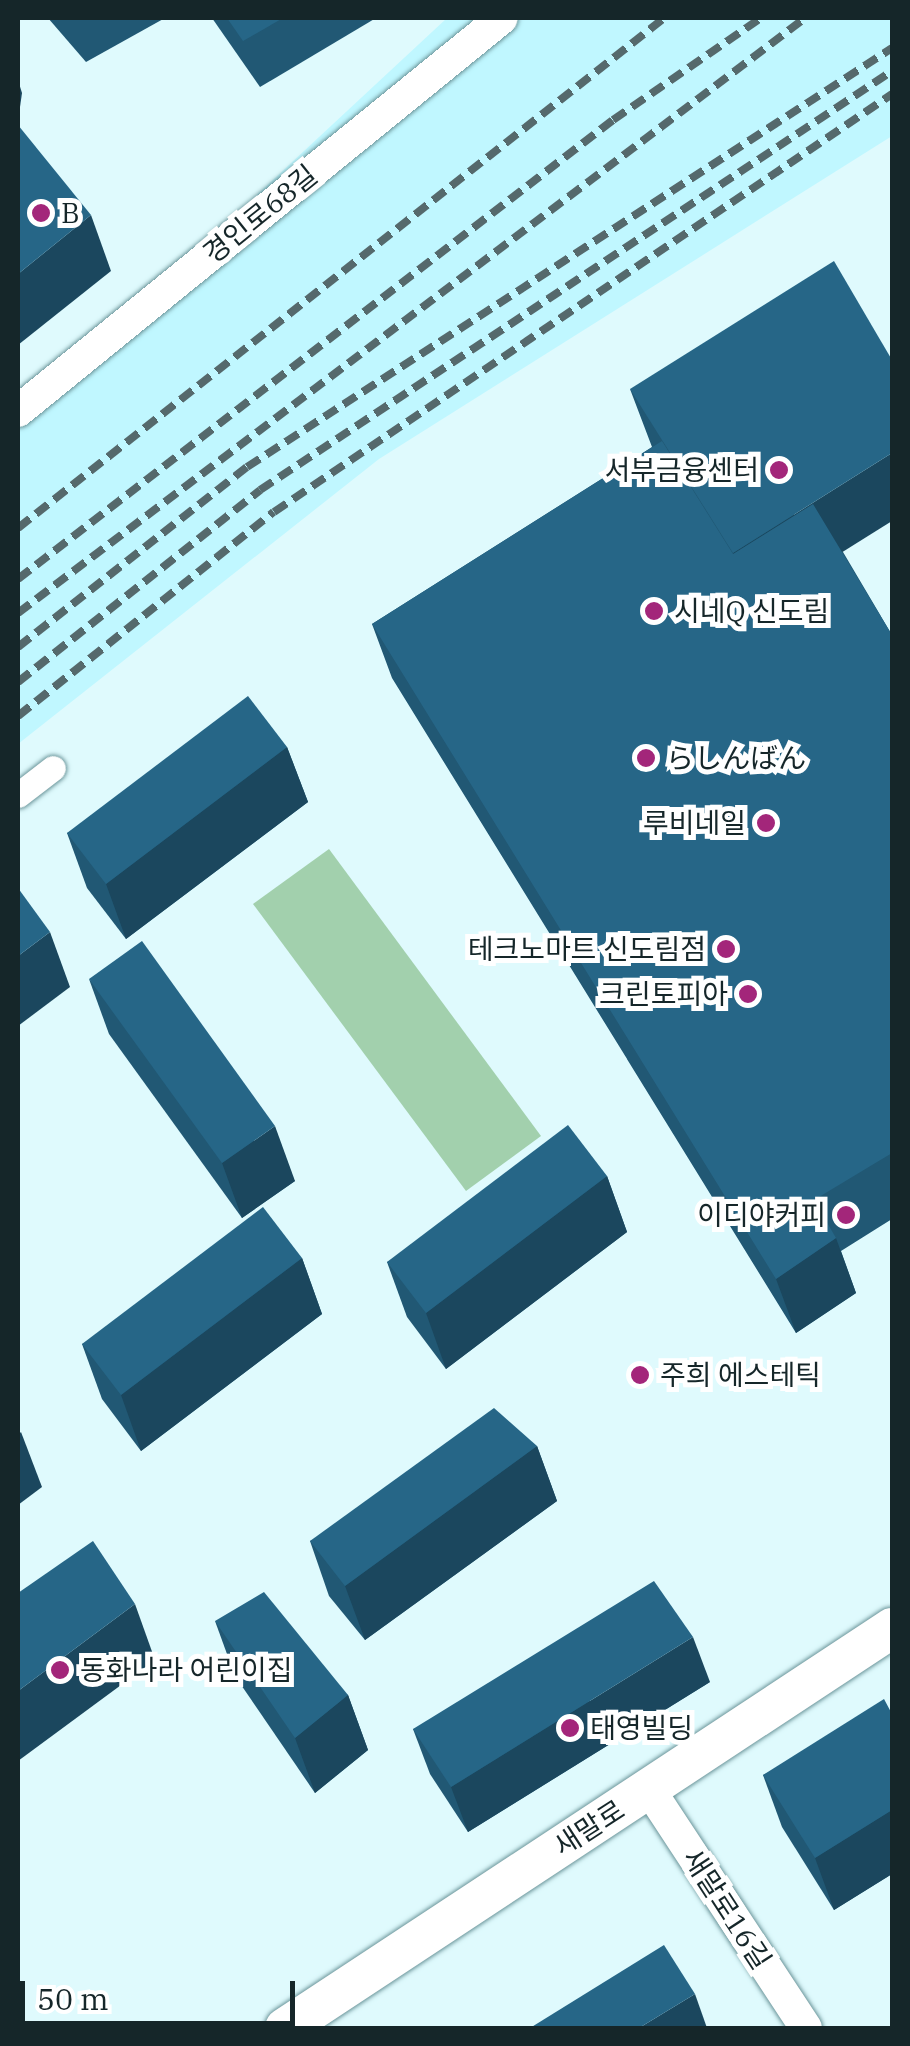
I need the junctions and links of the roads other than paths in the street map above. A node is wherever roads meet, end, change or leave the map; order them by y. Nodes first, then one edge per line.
1 (502, 18) edge
2 (18, 412) edge
3 (53, 768) dead end
4 (18, 795) edge
5 (890, 1634) edge
6 (649, 1789) junction
7 (286, 2028) edge
8 (806, 2028) edge

1 - 2 street, 경인로68길
3 - 4 street
5 - 6 street, 새말로
6 - 7 street, 새말로
6 - 8 street, 새말로16길

